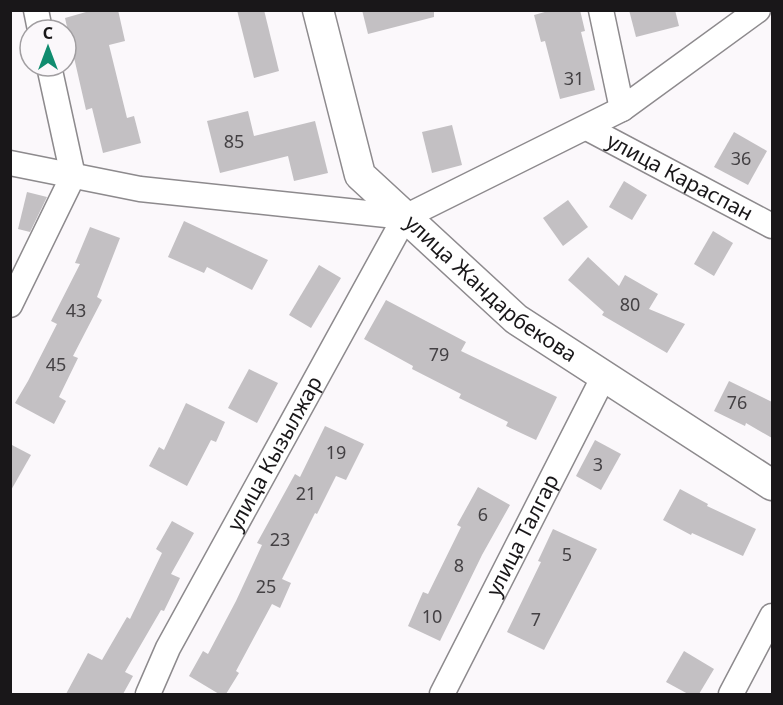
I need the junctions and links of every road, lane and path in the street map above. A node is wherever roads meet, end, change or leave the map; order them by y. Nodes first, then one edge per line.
1 (318, 10) edge
2 (601, 10) edge
3 (758, 10) edge
4 (52, 78) edge
5 (622, 110) junction
6 (587, 128) junction
7 (10, 163) edge
8 (73, 176) junction
9 (405, 217) junction
10 (772, 226) edge
11 (10, 305) edge
12 (604, 376) junction
13 (772, 485) edge
14 (772, 616) edge
15 (148, 694) edge
16 (442, 694) edge
17 (731, 694) edge

1 - 9 street, улица Жандарбекова
2 - 5 street, улица Караспан
3 - 5 street
4 - 8 street
5 - 6 street
6 - 9 street
6 - 10 street, улица Караспан
7 - 8 street
8 - 9 street
8 - 11 street
9 - 12 street, улица Жандарбекова
9 - 15 street, улица Кызылжар
12 - 13 street, улица Жандарбекова
12 - 16 street, улица Талгар
14 - 17 street

